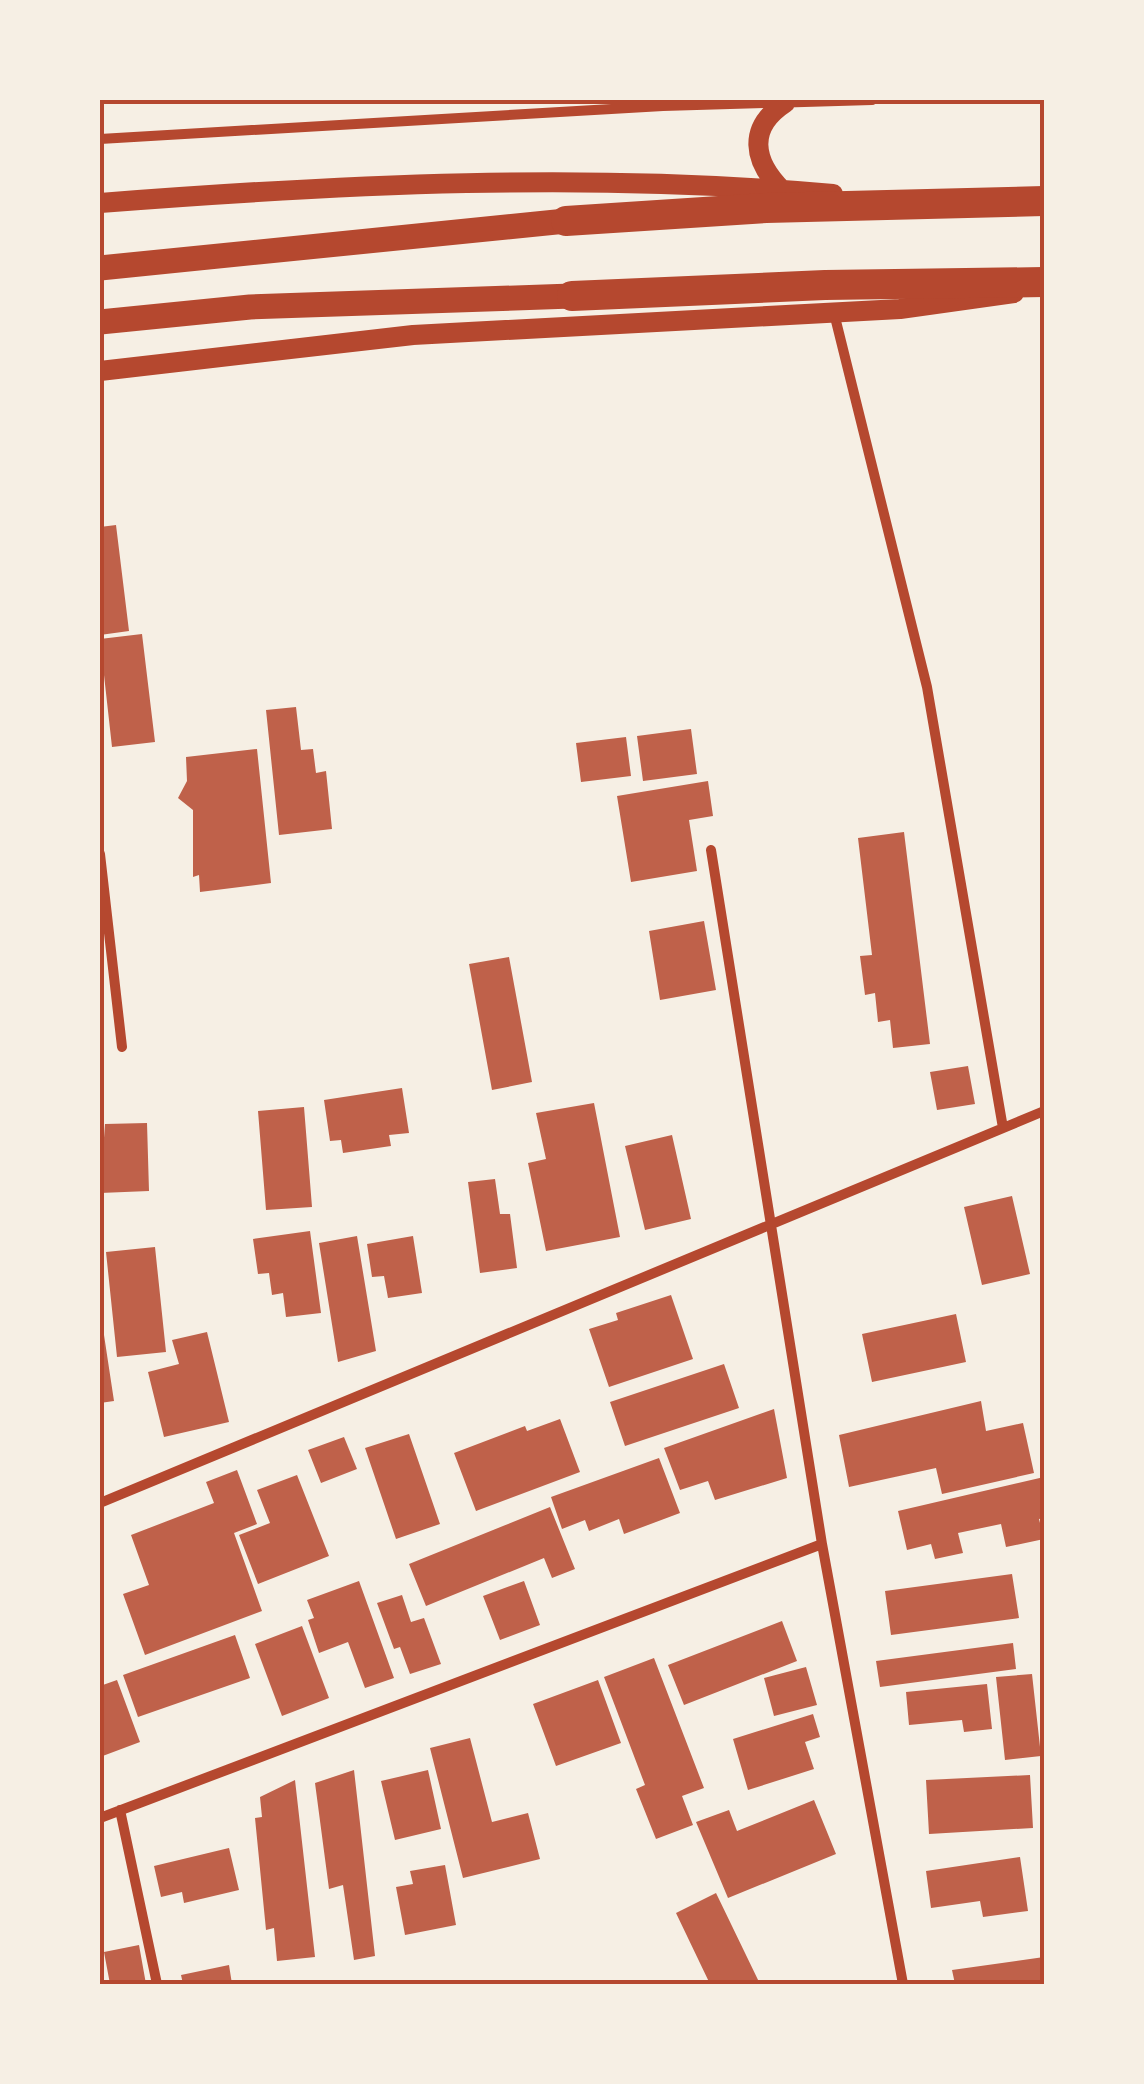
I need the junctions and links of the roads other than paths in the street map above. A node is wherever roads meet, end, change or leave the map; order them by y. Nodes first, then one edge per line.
1 (872, 100) edge
2 (784, 103) junction
3 (100, 139) edge
4 (782, 190) junction
5 (1044, 200) edge
6 (910, 202) junction
7 (100, 203) edge
8 (566, 221) joint
9 (100, 268) edge
10 (1044, 284) edge
11 (572, 296) joint
12 (834, 312) junction
13 (100, 322) edge
14 (100, 371) edge
15 (711, 850) dead end
16 (100, 854) edge
17 (122, 1046) dead end
18 (1044, 1112) edge
19 (1003, 1128) junction
20 (771, 1223) junction
21 (100, 1504) edge
22 (822, 1544) junction
23 (120, 1810) junction
24 (100, 1818) edge
25 (158, 1984) edge
26 (902, 1984) edge

1 - 2 street
2 - 3 street
2 - 4 main road
4 - 6 main road
4 - 7 main road
5 - 6 highway
6 - 8 highway
8 - 9 main road
10 - 11 highway
10 - 12 main road
11 - 13 main road
12 - 14 main road
12 - 19 street
15 - 20 street
16 - 17 street
18 - 19 street
19 - 20 street
20 - 21 street
20 - 22 street
22 - 23 street
22 - 26 street
23 - 24 street
23 - 25 street

